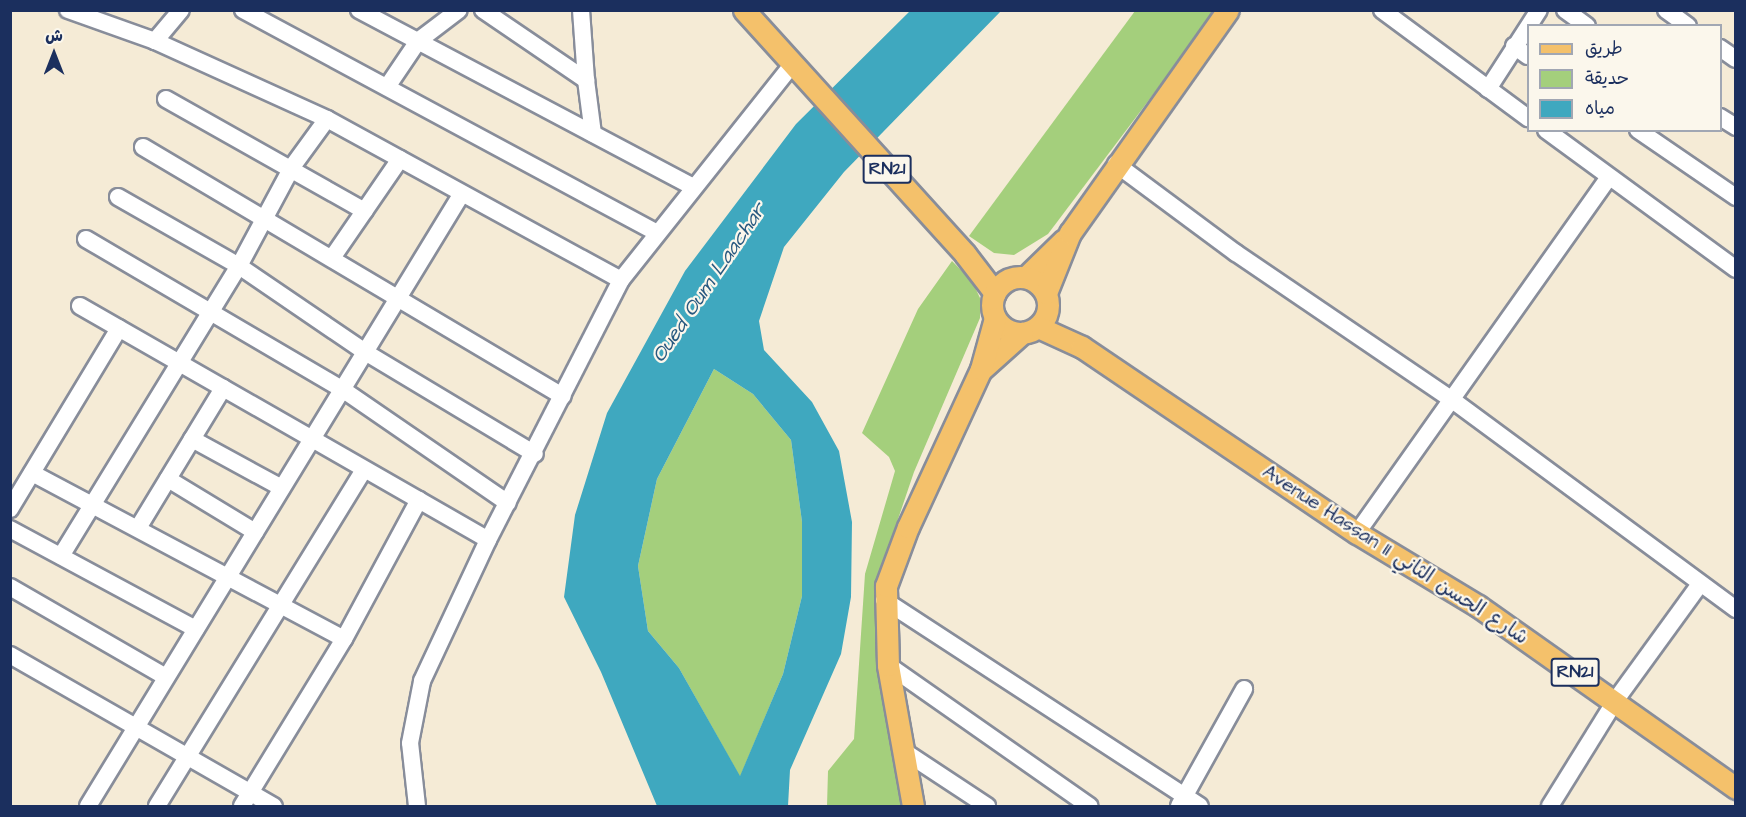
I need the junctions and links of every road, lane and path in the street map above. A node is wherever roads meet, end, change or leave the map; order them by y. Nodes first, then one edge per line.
1 (68, 10) edge
2 (181, 10) edge
3 (243, 10) edge
4 (359, 10) edge
5 (483, 10) edge
6 (581, 10) edge
7 (744, 10) edge
8 (1228, 10) edge
9 (1382, 10) edge
10 (1539, 10) edge
11 (1565, 10) edge
12 (1666, 10) edge
13 (452, 12) edge
14 (1529, 24) edge
15 (1584, 24) edge
16 (1685, 24) edge
17 (1527, 27) edge
18 (418, 40) junction
19 (155, 41) junction
20 (1514, 46) junction
21 (1722, 49) edge
22 (1527, 55) edge
23 (1736, 59) edge
24 (791, 66) junction
25 (586, 80) junction
26 (387, 87) junction
27 (1488, 89) junction
28 (166, 99) dead end
29 (1527, 117) edge
30 (1722, 118) edge
31 (327, 119) junction
32 (1736, 127) edge
33 (1549, 132) edge
34 (1641, 132) edge
35 (593, 134) junction
36 (143, 147) dead end
37 (400, 159) junction
38 (1116, 164) junction
39 (292, 167) junction
40 (1609, 177) junction
41 (693, 187) junction
42 (461, 195) junction
43 (118, 196) dead end
44 (1736, 197) edge
45 (365, 211) junction
46 (264, 218) junction
47 (657, 232) junction
48 (1070, 233) junction
49 (86, 239) dead end
50 (965, 254) junction
51 (332, 258) junction
52 (239, 266) junction
53 (1736, 269) edge
54 (1019, 277) junction
55 (621, 280) junction
56 (994, 293) junction
57 (399, 297) junction
58 (1047, 297) junction
59 (80, 306) dead end
60 (210, 312) junction
61 (995, 318) junction
62 (119, 328) junction
63 (1030, 330) junction
64 (1082, 347) junction
65 (365, 352) junction
66 (178, 362) junction
67 (981, 369) junction
68 (223, 388) junction
69 (342, 389) junction
70 (563, 396) junction
71 (1451, 399) junction
72 (192, 439) junction
73 (312, 439) junction
74 (535, 454) junction
75 (364, 469) junction
76 (32, 473) junction
77 (168, 479) junction
78 (282, 488) junction
79 (419, 500) junction
80 (508, 502) junction
81 (91, 504) junction
82 (10, 509) edge
83 (138, 528) junction
84 (10, 529) edge
85 (255, 532) junction
86 (1357, 533) junction
87 (488, 540) junction
88 (61, 556) junction
89 (229, 575) junction
90 (1700, 584) junction
91 (10, 587) edge
92 (884, 600) junction
93 (284, 605) junction
94 (1736, 609) edge
95 (196, 629) junction
96 (344, 639) junction
97 (10, 655) edge
98 (888, 665) junction
99 (166, 677) junction
100 (1244, 689) dead end
101 (1615, 701) junction
102 (136, 727) junction
103 (902, 750) junction
104 (187, 756) junction
105 (1736, 788) edge
106 (246, 800) edge
107 (1188, 803) edge
108 (88, 807) edge
109 (157, 807) edge
110 (274, 807) edge
111 (417, 807) edge
112 (913, 807) edge
113 (987, 807) edge
114 (1089, 807) edge
115 (1550, 807) edge

1 - 19 street
2 - 19 street
3 - 26 street
4 - 18 street
5 - 25 street
6 - 25 street
7 - 24 main road, Avenue Hassan II شارع الحسن الثاني / RN21
8 - 38 main road
9 - 27 street
10 - 14 street
11 - 15 street
12 - 16 street
13 - 18 street
17 - 20 street
18 - 26 street
18 - 35 street
19 - 31 street
20 - 22 street
20 - 27 street
21 - 23 street
24 - 41 street
24 - 50 main road, Avenue Hassan II شارع الحسن الثاني / RN21
25 - 35 street
26 - 47 street
27 - 29 street
28 - 39 street
30 - 32 street
31 - 37 street
31 - 39 street
33 - 40 street
34 - 44 street
35 - 41 street
36 - 46 street
37 - 42 street
37 - 45 street
38 - 48 main road
38 - 71 street
39 - 45 street
39 - 46 street
40 - 53 street
40 - 71 street
41 - 47 street
42 - 55 street
42 - 57 street
43 - 52 street
45 - 51 street
46 - 51 street
46 - 52 street
47 - 55 street
48 - 54 main road
48 - 58 main road
49 - 60 street
50 - 54 main road, Avenue Hassan II شارع الحسن الثاني / RN21
50 - 56 main road, Avenue Hassan II شارع الحسن الثاني / RN21
51 - 57 street
52 - 60 street
52 - 65 street
54 - 56 main road
54 - 58 main road, Avenue Hassan II شارع الحسن الثاني / RN21
55 - 70 street
56 - 61 main road
57 - 65 street
57 - 70 street
58 - 63 main road
58 - 64 main road, Avenue Hassan II شارع الحسن الثاني / RN21
59 - 62 street
60 - 66 street
60 - 69 street
61 - 63 main road, Avenue Hassan II شارع الحسن الثاني / RN21
61 - 67 main road
62 - 66 street
62 - 76 street
63 - 64 main road, Avenue Hassan II شارع الحسن الثاني / RN21
63 - 67 main road
64 - 86 main road, Avenue Hassan II شارع الحسن الثاني / RN21
65 - 69 street
65 - 74 street
66 - 68 street
66 - 81 street
67 - 92 main road
68 - 72 street
68 - 73 street
69 - 73 street
69 - 80 street
70 - 74 street
71 - 86 street
71 - 90 street
72 - 77 street
72 - 78 street
73 - 75 street
73 - 78 street
74 - 80 street
75 - 79 street
75 - 93 street
76 - 81 street
76 - 82 street
77 - 83 street
77 - 85 street
78 - 85 street
79 - 87 street
79 - 96 street
80 - 87 street
81 - 83 street
81 - 88 street
83 - 89 street
84 - 88 street
85 - 89 street
86 - 101 main road, Avenue Hassan II شارع الحسن الثاني / RN21
87 - 111 street
88 - 95 street
89 - 93 street
89 - 95 street
90 - 94 street
90 - 101 street
91 - 99 street
92 - 98 main road
92 - 107 street
93 - 96 street
93 - 104 street
95 - 99 street
96 - 106 street
97 - 102 street
98 - 103 main road
98 - 114 street
99 - 102 street
100 - 107 street
101 - 105 main road, Avenue Hassan II شارع الحسن الثاني / RN21
101 - 115 street
102 - 104 street
102 - 108 street
103 - 112 main road
103 - 113 street
104 - 106 street
104 - 109 street
106 - 110 street

